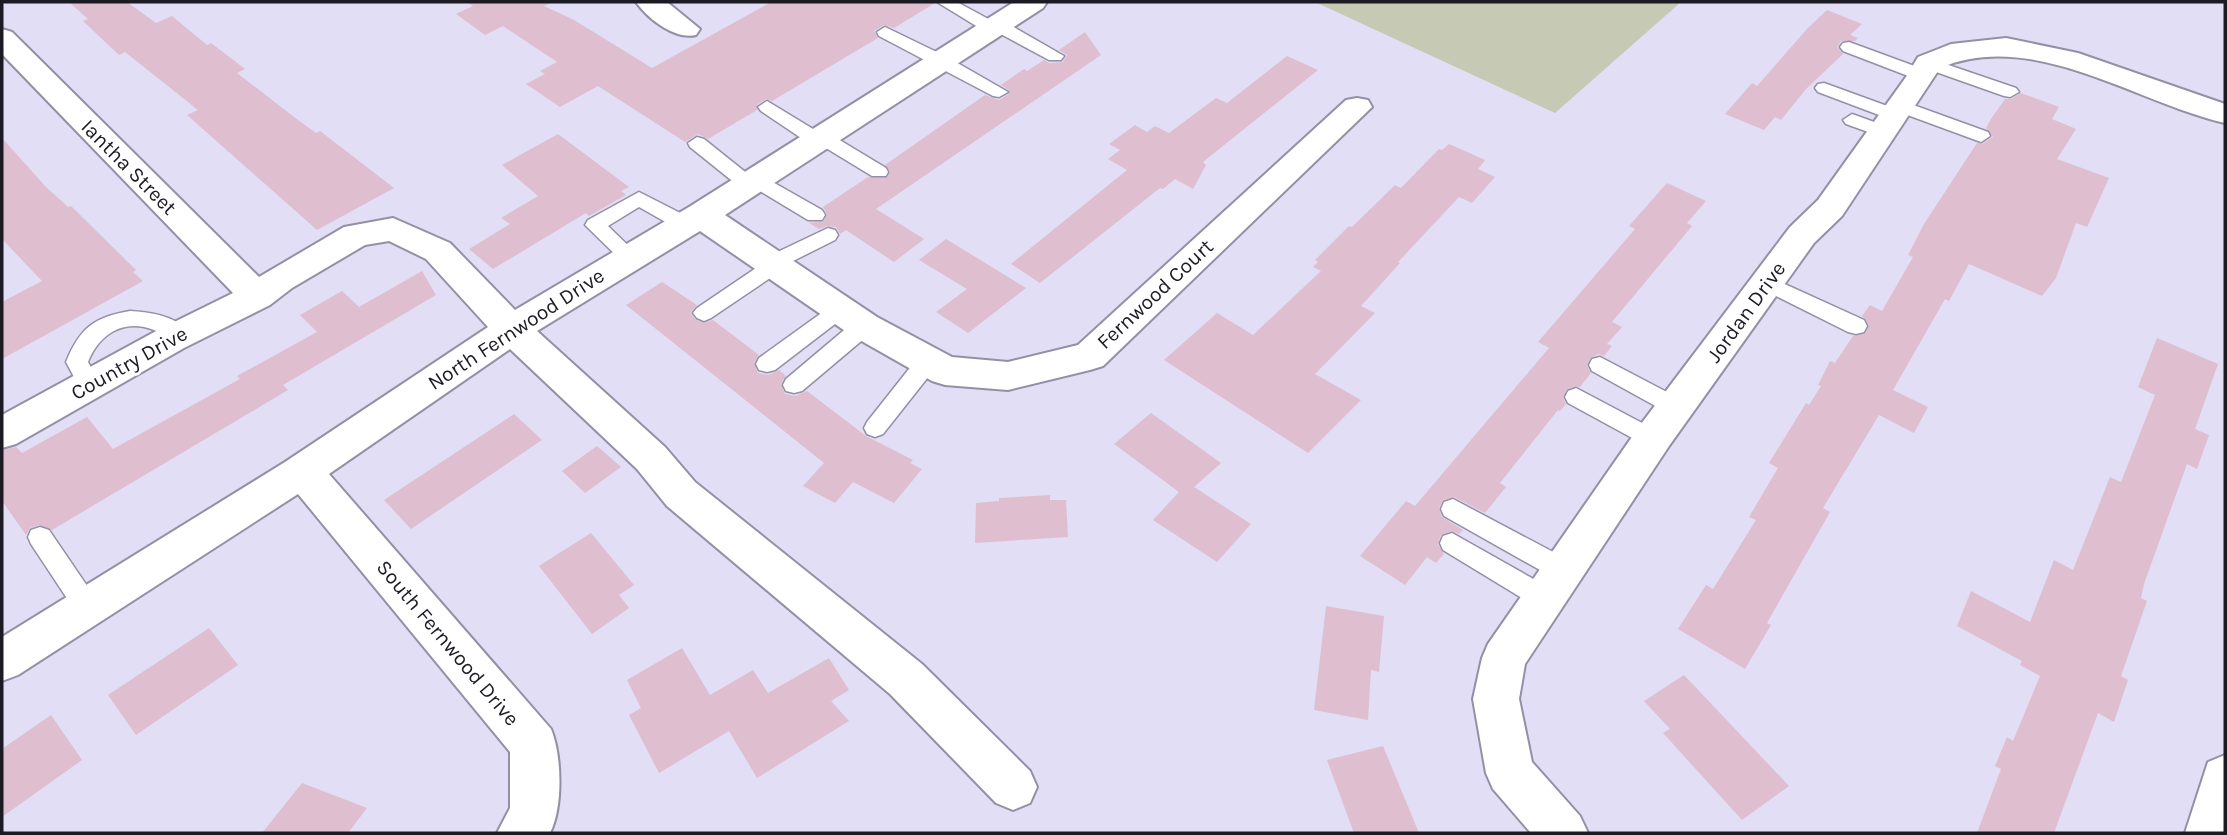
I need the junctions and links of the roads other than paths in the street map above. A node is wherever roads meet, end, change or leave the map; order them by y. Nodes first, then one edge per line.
1 (650, 2) edge
2 (945, 2) edge
3 (1033, 2) edge
4 (995, 27) junction
5 (686, 29) dead end
6 (884, 32) dead end
7 (2, 38) edge
8 (1849, 47) dead end
9 (1055, 56) dead end
10 (940, 62) junction
11 (1925, 69) junction
12 (1824, 88) dead end
13 (999, 92) dead end
14 (2010, 92) dead end
15 (767, 107) dead end
16 (1357, 107) dead end
17 (2225, 114) edge
18 (1881, 118) junction
19 (1981, 136) dead end
20 (819, 139) junction
21 (697, 143) dead end
22 (879, 172) dead end
23 (752, 182) junction
24 (815, 215) dead end
25 (693, 219) junction
26 (828, 235) dead end
27 (630, 257) junction
28 (774, 264) junction
29 (1767, 283) junction
30 (257, 296) junction
31 (704, 313) dead end
32 (853, 317) junction
33 (1856, 326) dead end
34 (512, 329) junction
35 (928, 361) junction
36 (767, 365) dead end
37 (1600, 365) dead end
38 (794, 385) dead end
39 (1576, 397) dead end
40 (1676, 407) junction
41 (875, 428) dead end
42 (2, 433) edge
43 (1653, 439) junction
44 (299, 473) junction
45 (1453, 509) dead end
46 (40, 537) dead end
47 (1452, 543) dead end
48 (1554, 584) junction
49 (87, 607) junction
50 (2, 661) edge
51 (2225, 778) edge
52 (1013, 787) dead end
53 (2216, 830) edge
54 (522, 833) edge
55 (1563, 833) edge

1 - 5 street
2 - 4 lane
3 - 4 street, North Fernwood Drive
4 - 9 lane
4 - 10 street, North Fernwood Drive
6 - 10 lane
7 - 30 street, Iantha Street
8 - 11 lane
10 - 13 lane
10 - 20 street, North Fernwood Drive
11 - 14 lane
11 - 17 street
11 - 18 street, Jordan Drive
12 - 18 lane
15 - 20 lane
16 - 35 street, Fernwood Court
18 - 19 lane
18 - 29 street, Jordan Drive
20 - 22 lane
20 - 23 street, North Fernwood Drive
21 - 23 lane
23 - 24 lane
23 - 25 street, North Fernwood Drive
25 - 27 street, North Fernwood Drive
25 - 27 lane
25 - 28 street, Fernwood Court
26 - 28 lane
27 - 34 street, North Fernwood Drive
28 - 31 lane
28 - 32 street, Fernwood Court
29 - 33 lane
29 - 40 street, Jordan Drive
30 - 34 street, Country Drive
30 - 42 street, Country Drive
32 - 35 street, Fernwood Court
32 - 36 lane
32 - 38 lane
34 - 44 street, North Fernwood Drive
34 - 52 street, Country Drive
35 - 41 lane
37 - 40 lane
39 - 43 lane
40 - 43 street, Jordan Drive
43 - 48 street, Jordan Drive
44 - 49 street, North Fernwood Drive
44 - 54 street, South Fernwood Drive
45 - 48 lane
46 - 49 lane
47 - 48 lane
48 - 55 street, Jordan Drive
49 - 50 street, North Fernwood Drive
51 - 53 street

